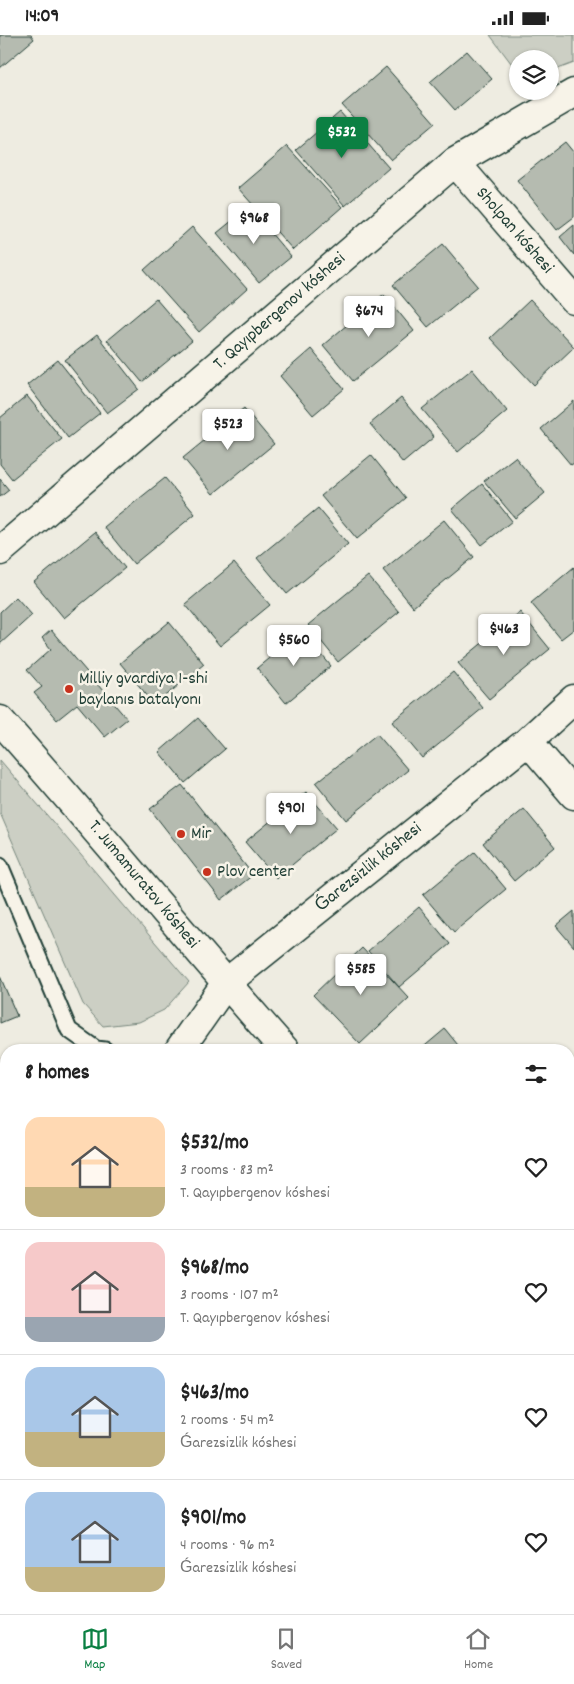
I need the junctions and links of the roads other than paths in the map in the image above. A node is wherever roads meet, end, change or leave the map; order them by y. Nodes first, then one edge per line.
1 (574, 93) edge
2 (455, 162) junction
3 (574, 300) edge
4 (0, 551) edge
5 (574, 699) edge
6 (0, 720) edge
7 (528, 741) junction
8 (574, 795) edge
9 (0, 865) edge
10 (226, 983) junction
11 (89, 1044) edge
12 (183, 1044) edge
13 (280, 1044) edge

1 - 2 street, T. Qayıpbergenov kóshesi
2 - 3 street, Sholpan kóshesi
2 - 4 street, T. Qayıpbergenov kóshesi
5 - 7 street, Ǵarezsizlik kóshesi
6 - 10 street, T. Jumamuratov kóshesi
7 - 8 street
7 - 10 street, Ǵarezsizlik kóshesi
9 - 11 lane
10 - 12 street, Ǵarezsizlik kóshesi
10 - 13 street, T. Jumamuratov kóshesi

